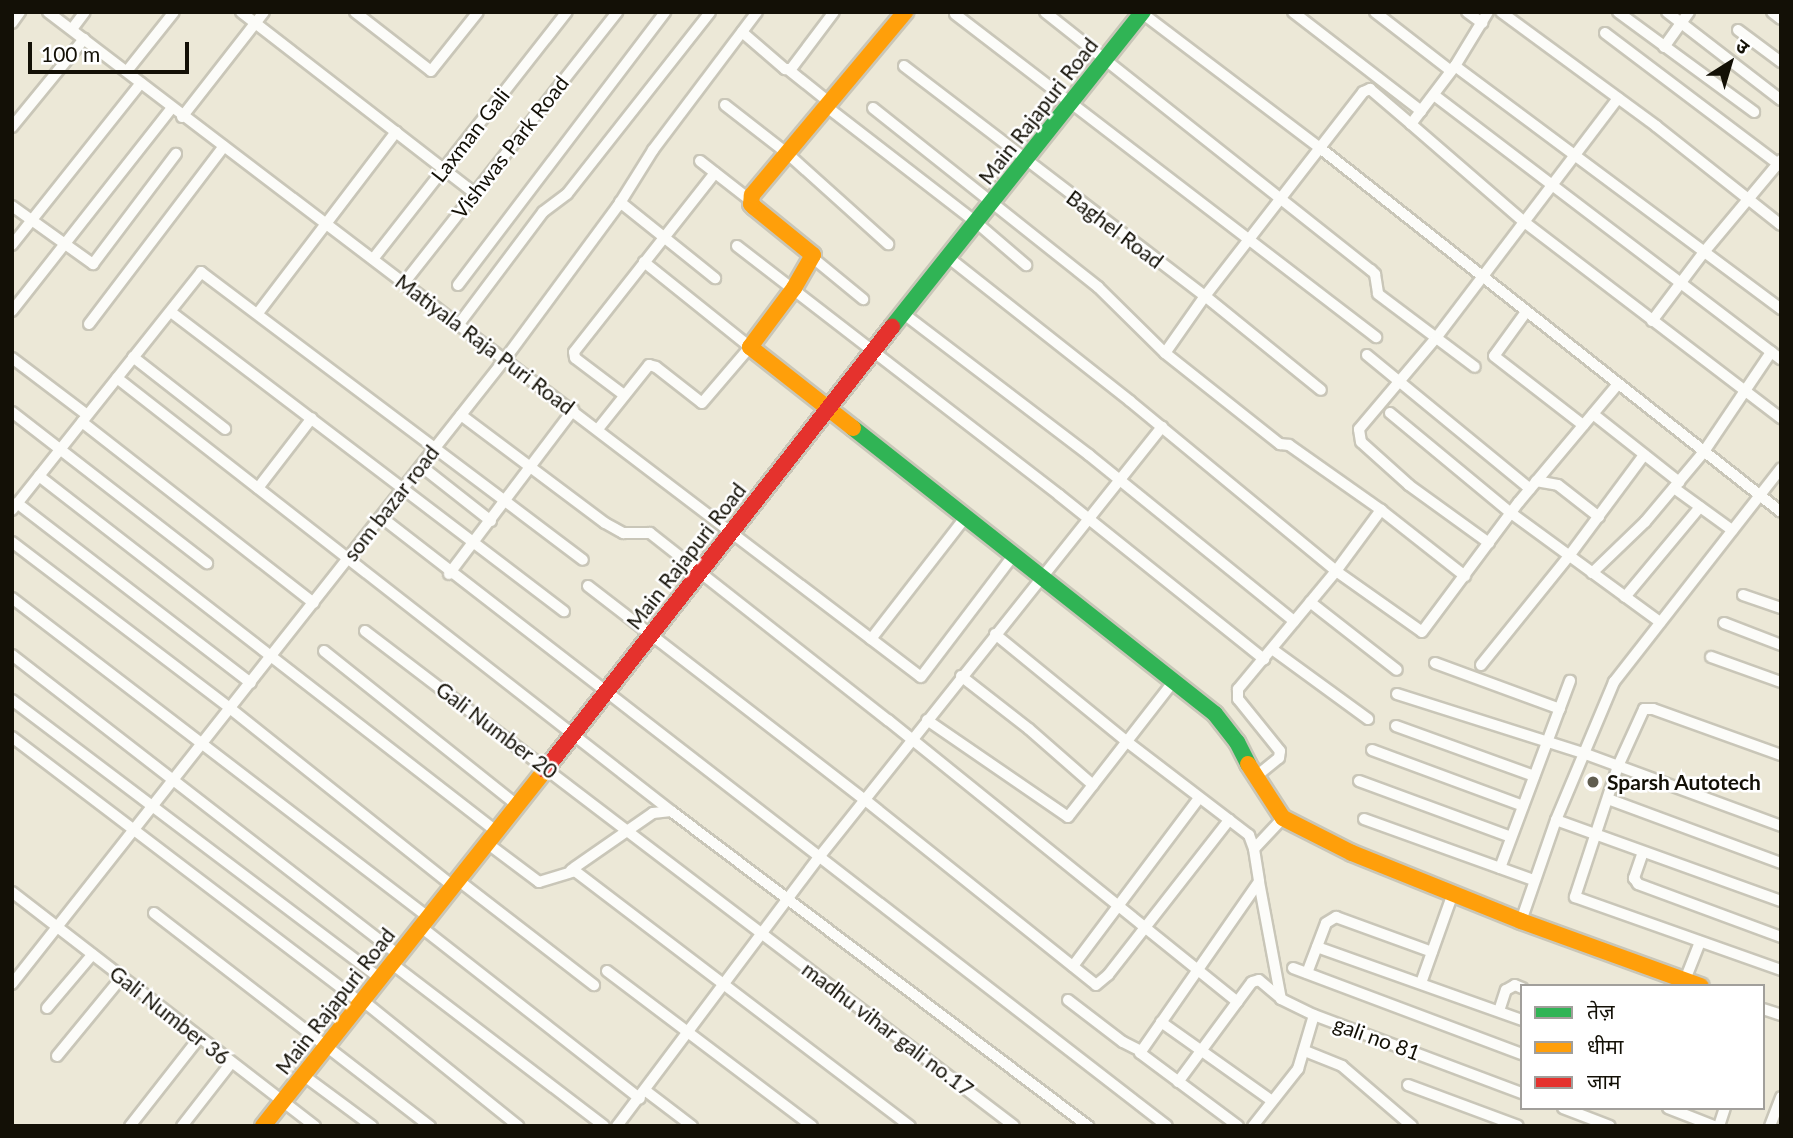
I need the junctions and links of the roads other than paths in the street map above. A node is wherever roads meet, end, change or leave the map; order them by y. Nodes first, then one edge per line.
1 (20, 12) edge
2 (48, 12) edge
3 (85, 12) edge
4 (174, 12) edge
5 (241, 12) edge
6 (264, 12) edge
7 (355, 12) edge
8 (567, 12) edge
9 (617, 12) edge
10 (665, 12) edge
11 (710, 12) edge
12 (757, 12) edge
13 (834, 12) edge
14 (905, 12) edge
15 (1045, 12) edge
16 (1293, 12) edge
17 (1375, 12) edge
18 (1468, 12) edge
19 (1489, 12) edge
20 (1501, 12) edge
21 (1618, 12) edge
22 (1667, 12) edge
23 (1689, 12) edge
24 (1772, 12) edge
25 (477, 13) edge
26 (1142, 13) edge
27 (955, 14) dead end
28 (1781, 19) edge
29 (12, 23) edge
30 (255, 23) junction
31 (1482, 23) junction
32 (1681, 23) junction
33 (72, 29) junction
34 (1738, 30) dead end
35 (742, 32) junction
36 (1605, 33) dead end
37 (84, 39) junction
38 (1664, 47) junction
39 (1105, 60) junction
40 (1781, 62) edge
41 (904, 66) dead end
42 (1453, 69) junction
43 (789, 70) junction
44 (127, 71) junction
45 (141, 83) junction
46 (1434, 94) junction
47 (1618, 98) junction
48 (1781, 100) edge
49 (1072, 103) junction
50 (725, 105) dead end
51 (828, 105) junction
52 (172, 108) junction
53 (873, 108) dead end
54 (1421, 111) junction
55 (1754, 112) dead end
56 (182, 117) junction
57 (1412, 124) junction
58 (12, 127) edge
59 (396, 132) junction
60 (224, 146) junction
61 (1320, 148) junction
62 (176, 154) dead end
63 (788, 154) junction
64 (1575, 154) junction
65 (699, 161) dead end
66 (1026, 162) junction
67 (1780, 163) edge
68 (443, 169) junction
69 (715, 173) junction
70 (1550, 185) junction
71 (474, 193) junction
72 (1748, 198) junction
73 (750, 200) junction
74 (1280, 200) junction
75 (993, 201) junction
76 (621, 202) junction
77 (12, 205) edge
78 (32, 221) junction
79 (1523, 221) junction
80 (326, 223) junction
81 (977, 223) junction
82 (1781, 225) edge
83 (664, 237) junction
84 (1248, 241) junction
85 (888, 244) dead end
86 (64, 245) junction
87 (12, 246) edge
88 (737, 246) dead end
89 (1704, 252) junction
90 (813, 258) junction
91 (949, 258) junction
92 (373, 259) junction
93 (644, 262) junction
94 (1026, 265) dead end
95 (1481, 276) junction
96 (715, 278) dead end
97 (404, 283) junction
98 (1681, 283) junction
99 (458, 285) dead end
100 (794, 288) junction
101 (1205, 296) junction
102 (863, 299) dead end
103 (1781, 309) edge
104 (12, 311) edge
105 (171, 312) junction
106 (1526, 312) junction
107 (258, 313) junction
108 (904, 314) junction
109 (1652, 321) junction
110 (89, 324) dead end
111 (459, 324) junction
112 (1376, 337) dead end
113 (1436, 338) junction
114 (750, 347) junction
115 (875, 350) junction
116 (1771, 352) junction
117 (1165, 354) junction
118 (1367, 355) dead end
119 (133, 357) junction
120 (12, 358) edge
121 (505, 359) junction
122 (1781, 359) edge
123 (1475, 367) dead end
124 (117, 378) junction
125 (1399, 381) junction
126 (1618, 384) junction
127 (1321, 390) dead end
128 (1743, 390) junction
129 (624, 395) junction
130 (827, 408) junction
131 (573, 410) junction
132 (12, 412) edge
133 (1390, 413) dead end
134 (1593, 414) junction
135 (461, 415) junction
136 (312, 418) junction
137 (1781, 418) edge
138 (85, 419) junction
139 (1583, 425) junction
140 (1162, 427) junction
141 (225, 429) dead end
142 (598, 429) junction
143 (436, 447) junction
144 (60, 449) junction
145 (1703, 453) junction
146 (1644, 455) junction
147 (421, 466) junction
148 (532, 467) junction
149 (1781, 468) edge
150 (39, 476) junction
151 (1120, 481) junction
152 (1533, 485) junction
153 (1676, 485) junction
154 (258, 488) junction
155 (404, 488) junction
156 (1758, 495) junction
157 (506, 501) junction
158 (1700, 507) junction
159 (14, 508) edge
160 (1381, 510) junction
161 (1781, 512) edge
162 (1511, 513) junction
163 (380, 517) junction
164 (1599, 517) junction
165 (965, 518) junction
166 (1090, 520) junction
167 (491, 521) junction
168 (1732, 530) junction
169 (731, 531) junction
170 (474, 541) junction
171 (12, 542) edge
172 (1489, 543) junction
173 (1013, 556) junction
174 (1569, 556) junction
175 (348, 559) junction
176 (583, 560) dead end
177 (207, 563) dead end
178 (1336, 571) junction
179 (449, 573) junction
180 (1592, 573) junction
181 (698, 574) junction
182 (1465, 576) junction
183 (1040, 577) junction
184 (588, 586) dead end
185 (1743, 595) dead end
186 (1625, 597) junction
187 (12, 598) edge
188 (1310, 602) junction
189 (314, 603) junction
190 (1781, 608) edge
191 (564, 611) dead end
192 (1294, 621) junction
193 (1660, 622) junction
194 (1724, 623) dead end
195 (365, 631) dead end
196 (995, 634) junction
197 (649, 636) junction
198 (872, 639) junction
199 (1781, 645) edge
200 (1272, 649) junction
201 (324, 651) dead end
202 (12, 655) edge
203 (272, 656) junction
204 (1711, 657) dead end
205 (1264, 659) junction
206 (1435, 663) dead end
207 (1480, 665) dead end
208 (1397, 670) dead end
209 (961, 676) junction
210 (1174, 681) junction
211 (1570, 681) dead end
212 (1781, 682) edge
213 (251, 683) junction
214 (605, 694) junction
215 (1397, 694) dead end
216 (12, 699) edge
217 (230, 709) junction
218 (1560, 709) junction
219 (1368, 719) dead end
220 (927, 720) junction
221 (1396, 726) dead end
222 (573, 735) junction
223 (912, 739) junction
224 (14, 741) edge
225 (1126, 741) junction
226 (1548, 742) junction
227 (203, 744) junction
228 (1372, 750) dead end
229 (1583, 753) junction
230 (1781, 755) edge
231 (1618, 766) junction
232 (547, 768) junction
233 (1534, 776) junction
234 (1254, 778) junction
235 (175, 780) junction
236 (1359, 781) dead end
237 (1093, 785) junction
238 (1199, 798) junction
239 (864, 799) junction
240 (1608, 799) junction
241 (517, 805) junction
242 (1523, 806) junction
243 (153, 807) junction
244 (671, 811) junction
245 (1283, 818) junction
246 (1364, 819) dead end
247 (1228, 820) junction
248 (1556, 820) junction
249 (1781, 826) edge
250 (135, 830) junction
251 (629, 830) junction
252 (1595, 835) junction
253 (491, 837) junction
254 (1511, 837) junction
255 (1254, 849) junction
256 (1643, 852) junction
257 (820, 856) junction
258 (1781, 863) edge
259 (1500, 868) junction
260 (571, 870) junction
261 (1533, 880) junction
262 (1259, 882) junction
263 (455, 883) junction
264 (12, 892) edge
265 (1453, 893) junction
266 (786, 900) junction
267 (1781, 901) edge
268 (1119, 906) junction
269 (154, 913) dead end
270 (1521, 921) junction
271 (424, 922) junction
272 (1143, 927) junction
273 (57, 928) junction
274 (762, 933) junction
275 (1781, 937) edge
276 (1700, 942) junction
277 (1317, 947) junction
278 (1432, 951) junction
279 (92, 955) junction
280 (395, 959) junction
281 (1073, 966) junction
282 (1293, 968) dead end
283 (1781, 970) edge
284 (607, 971) dead end
285 (1196, 971) junction
286 (1307, 973) junction
287 (121, 978) junction
288 (379, 978) junction
289 (1685, 980) junction
290 (13, 981) edge
291 (1421, 983) junction
292 (1696, 984) edge
293 (594, 985) dead end
294 (723, 986) junction
295 (1520, 987) edge
296 (1281, 999) junction
297 (1068, 1000) dead end
298 (361, 1001) junction
299 (1237, 1002) junction
300 (47, 1008) dead end
301 (1499, 1010) junction
302 (1314, 1015) junction
303 (1520, 1019) edge
304 (1161, 1022) junction
305 (688, 1033) junction
306 (199, 1038) junction
307 (327, 1046) junction
308 (1202, 1050) junction
309 (1141, 1051) junction
310 (1305, 1051) junction
311 (1520, 1053) edge
312 (57, 1056) dead end
313 (231, 1063) junction
314 (303, 1075) junction
315 (1178, 1082) junction
316 (1408, 1085) dead end
317 (1520, 1092) edge
318 (643, 1095) junction
319 (1781, 1097) edge
320 (283, 1101) junction
321 (1272, 1101) junction
322 (1568, 1110) edge
323 (1673, 1110) edge
324 (1724, 1110) edge
325 (130, 1126) edge
326 (182, 1126) edge
327 (263, 1126) edge
328 (315, 1126) edge
329 (372, 1126) edge
330 (430, 1126) edge
331 (518, 1126) edge
332 (604, 1126) edge
333 (617, 1126) edge
334 (692, 1126) edge
335 (811, 1126) edge
336 (910, 1126) edge
337 (1014, 1126) edge
338 (1088, 1126) edge
339 (1167, 1126) edge
340 (1238, 1126) edge
341 (1253, 1126) edge
342 (1412, 1126) edge
343 (1518, 1126) edge
344 (1610, 1126) edge
345 (1717, 1126) edge
346 (1770, 1126) edge

1 - 29 street
2 - 33 street, Matiyala Raja Puri Road
3 - 33 street
4 - 44 street
5 - 30 street
6 - 30 street
7 - 25 street
8 - 68 street, Laxman Gali
9 - 71 street, Vishwas Park Road
10 - 99 street
11 - 111 street
12 - 35 street, som bazar road
13 - 43 street
14 - 51 street
15 - 39 street
16 - 54 street
17 - 42 street
18 - 31 street
19 - 31 street
20 - 47 street
21 - 38 street
22 - 32 street
23 - 32 street
24 - 28 street
26 - 39 street, Main Rajapuri Road
26 - 61 street
27 - 49 street
30 - 56 street
30 - 59 street
31 - 42 street
32 - 38 street
32 - 48 street
33 - 37 street, Matiyala Raja Puri Road
34 - 40 street
35 - 43 street
35 - 76 street, som bazar road
36 - 67 street
37 - 44 street, Matiyala Raja Puri Road
37 - 58 street
38 - 55 street
39 - 49 street, Main Rajapuri Road
39 - 74 street
41 - 66 street, Baghel Road
42 - 46 street
42 - 64 street
43 - 51 street
44 - 45 street, Matiyala Raja Puri Road
45 - 52 street, Matiyala Raja Puri Road
45 - 78 street
46 - 54 street
46 - 70 street
47 - 64 street
47 - 72 street
49 - 66 street, Main Rajapuri Road
49 - 84 street
50 - 63 street
51 - 63 street
51 - 81 street
52 - 56 street, Matiyala Raja Puri Road
52 - 86 street
53 - 75 street
54 - 57 street
56 - 60 street, Matiyala Raja Puri Road
57 - 61 street
57 - 79 street
59 - 68 street
59 - 80 street
60 - 80 street, Matiyala Raja Puri Road
60 - 110 street
61 - 74 street
61 - 95 street
62 - 86 street
63 - 73 street
63 - 85 street
64 - 70 street
64 - 89 street
65 - 69 street
66 - 75 street, Main Rajapuri Road
66 - 101 street, Baghel Road
67 - 72 street
68 - 71 street
68 - 92 street, Laxman Gali
69 - 73 street
69 - 83 street
70 - 79 street
70 - 98 street
71 - 97 street, Vishwas Park Road
72 - 82 street
72 - 89 street
73 - 90 street
74 - 84 street
74 - 113 street
75 - 81 street, Main Rajapuri Road
75 - 117 street
76 - 83 street
76 - 121 street, som bazar road
77 - 78 street
78 - 86 street
78 - 87 street
79 - 95 street
79 - 109 street
80 - 92 street, Matiyala Raja Puri Road
80 - 107 street
81 - 91 street, Main Rajapuri Road
81 - 94 street
83 - 93 street
83 - 96 street
84 - 101 street
84 - 112 street
86 - 104 street
88 - 100 street
89 - 98 street
89 - 103 street
90 - 100 street
90 - 102 street
91 - 108 street, Main Rajapuri Road
91 - 140 street
92 - 97 street, Matiyala Raja Puri Road
93 - 114 street
93 - 129 street
95 - 106 street
95 - 113 street
97 - 111 street, Matiyala Raja Puri Road
98 - 109 street
98 - 116 street
100 - 114 street
100 - 115 street
101 - 117 street
101 - 127 street, Baghel Road
105 - 107 street
105 - 119 street
105 - 136 street
106 - 126 street
106 - 139 street
107 - 143 street
108 - 115 street, Main Rajapuri Road
108 - 151 street
109 - 128 street
111 - 121 street, Matiyala Raja Puri Road
113 - 123 street
113 - 125 street
114 - 129 street
114 - 130 street
115 - 130 street, Main Rajapuri Road
115 - 166 street
116 - 122 street
116 - 128 street
117 - 160 street
118 - 125 street
119 - 124 street
119 - 141 street
120 - 138 street
121 - 131 street, Matiyala Raja Puri Road
121 - 135 street, som bazar road
124 - 138 street
124 - 154 street
125 - 152 street
125 - 172 street
126 - 134 street
126 - 145 street
128 - 137 street
128 - 145 street
129 - 142 street
130 - 165 street
130 - 169 street, Main Rajapuri Road
131 - 142 street, Matiyala Raja Puri Road
131 - 148 street
132 - 144 street
133 - 162 street
134 - 139 street
134 - 146 street
135 - 143 street, som bazar road
135 - 148 street
136 - 154 street
136 - 155 street
138 - 144 street
138 - 189 street
139 - 152 street
140 - 151 street
140 - 178 street
142 - 169 street, Matiyala Raja Puri Road
143 - 147 street, som bazar road
143 - 157 street
144 - 150 street
144 - 177 street
145 - 153 street
145 - 156 street
146 - 153 street
146 - 164 street
147 - 155 street, som bazar road
147 - 167 street
148 - 157 street
148 - 181 street
149 - 156 street
150 - 159 street
150 - 203 street
151 - 166 street
151 - 192 street
152 - 162 street
152 - 164 street
153 - 158 street
153 - 180 street
154 - 175 street
155 - 163 street, som bazar road
155 - 170 street
156 - 161 street
156 - 168 street
157 - 167 street
157 - 176 street
158 - 168 street
158 - 186 street
159 - 213 street
160 - 178 street
160 - 182 street
162 - 172 street
162 - 174 street
163 - 175 street, som bazar road
163 - 179 street
164 - 174 street
165 - 173 street
165 - 198 street
166 - 183 street
166 - 205 street
167 - 170 street
168 - 193 street
169 - 181 street, Main Rajapuri Road
169 - 198 street, Matiyala Raja Puri Road
170 - 179 street
170 - 191 street
171 - 217 street
172 - 182 street
173 - 183 street
173 - 198 street, Matiyala Raja Puri Road
174 - 180 street
174 - 207 street
175 - 189 street, som bazar road
175 - 222 street
178 - 182 street
178 - 188 street
179 - 214 street
180 - 186 street
181 - 197 street, Main Rajapuri Road
181 - 223 street
183 - 196 street
183 - 210 street
184 - 197 street
185 - 190 street
186 - 193 street
187 - 227 street
188 - 192 street
188 - 208 street
189 - 203 street, som bazar road
192 - 200 street
193 - 229 street
194 - 199 street
195 - 232 street, Gali Number 20
196 - 209 street
196 - 225 street
197 - 214 street, Main Rajapuri Road
197 - 239 street
200 - 205 street
200 - 219 street
201 - 241 street
202 - 235 street
203 - 213 street, som bazar road
203 - 253 street
204 - 212 street
205 - 234 street
206 - 218 street
209 - 220 street
209 - 237 street
210 - 225 street
210 - 234 street
211 - 218 street
213 - 217 street, som bazar road
214 - 222 street, Main Rajapuri Road
214 - 257 street
215 - 226 street
216 - 243 street
217 - 227 street, som bazar road
217 - 263 street
218 - 226 street
220 - 223 street
220 - 237 street
221 - 233 street
222 - 232 street, Main Rajapuri Road
222 - 244 street
223 - 239 street
223 - 268 street
224 - 250 street
225 - 237 street
225 - 238 street
226 - 229 street
226 - 233 street
227 - 235 street, som bazar road
227 - 271 street
228 - 242 street
229 - 231 street
229 - 248 street
230 - 231 street
231 - 240 street
231 - 249 street
232 - 241 street, Main Rajapuri Road
232 - 251 street, Gali Number 20
233 - 242 street
234 - 245 street
235 - 243 street, som bazar road
235 - 280 street
236 - 254 street
238 - 247 street
238 - 268 street
239 - 257 street
239 - 281 street
240 - 252 street
240 - 258 street
241 - 253 street, Main Rajapuri Road
242 - 254 street
243 - 250 street, som bazar road
243 - 288 street
244 - 251 street
244 - 266 street
245 - 255 street
245 - 265 street
246 - 259 street
247 - 255 street
247 - 272 street
248 - 252 street
248 - 261 street
250 - 273 street, som bazar road
250 - 298 street
251 - 260 street
251 - 274 street, Gali Number 20
252 - 256 street
252 - 276 street
253 - 260 street
253 - 263 street, Main Rajapuri Road
254 - 259 street
255 - 262 street
256 - 267 street
256 - 275 street
257 - 266 street
257 - 339 street
259 - 261 street
260 - 294 street
261 - 270 street
262 - 285 street
262 - 296 street
263 - 271 street, Main Rajapuri Road
263 - 293 street
264 - 273 street, Gali Number 36
265 - 270 street
265 - 278 street
266 - 274 street
266 - 338 street
268 - 272 street
268 - 281 street
269 - 307 street
270 - 289 street
271 - 280 street, Main Rajapuri Road
271 - 318 street
272 - 281 street
272 - 285 street
273 - 279 street, Gali Number 36
273 - 290 street, som bazar road
274 - 294 street
274 - 337 street, madhu vihar gali no.17
276 - 283 street
276 - 289 street
277 - 278 street
277 - 286 street
277 - 291 street
278 - 291 street
279 - 287 street, Gali Number 36
279 - 300 street
280 - 288 street, Main Rajapuri Road
280 - 332 street
282 - 286 street
284 - 305 street
285 - 299 street
285 - 304 street
286 - 311 street
287 - 306 street, Gali Number 36
287 - 312 street
288 - 298 street, Main Rajapuri Road
289 - 292 street
291 - 301 street
294 - 305 street
294 - 336 street
295 - 301 street
296 - 299 street
296 - 302 street
297 - 309 street
298 - 307 street, Main Rajapuri Road
298 - 331 street
299 - 308 street
301 - 303 street
302 - 310 street, gali no 81
302 - 317 street, gali no 81
304 - 308 street
304 - 309 street
305 - 318 street
305 - 335 street
306 - 313 street, Gali Number 36
306 - 325 street
307 - 314 street, Main Rajapuri Road
307 - 330 street
308 - 315 street
308 - 321 street
309 - 315 street
310 - 321 street, gali no 81
310 - 342 street
313 - 320 street, Gali Number 36
313 - 326 street
314 - 320 street, Main Rajapuri Road
314 - 329 street
315 - 340 street
316 - 343 street
318 - 333 street
318 - 334 street
319 - 346 street
320 - 327 street, Main Rajapuri Road
320 - 328 street, Gali Number 36
321 - 341 street, gali no 81
322 - 344 street
323 - 345 street
324 - 345 street

